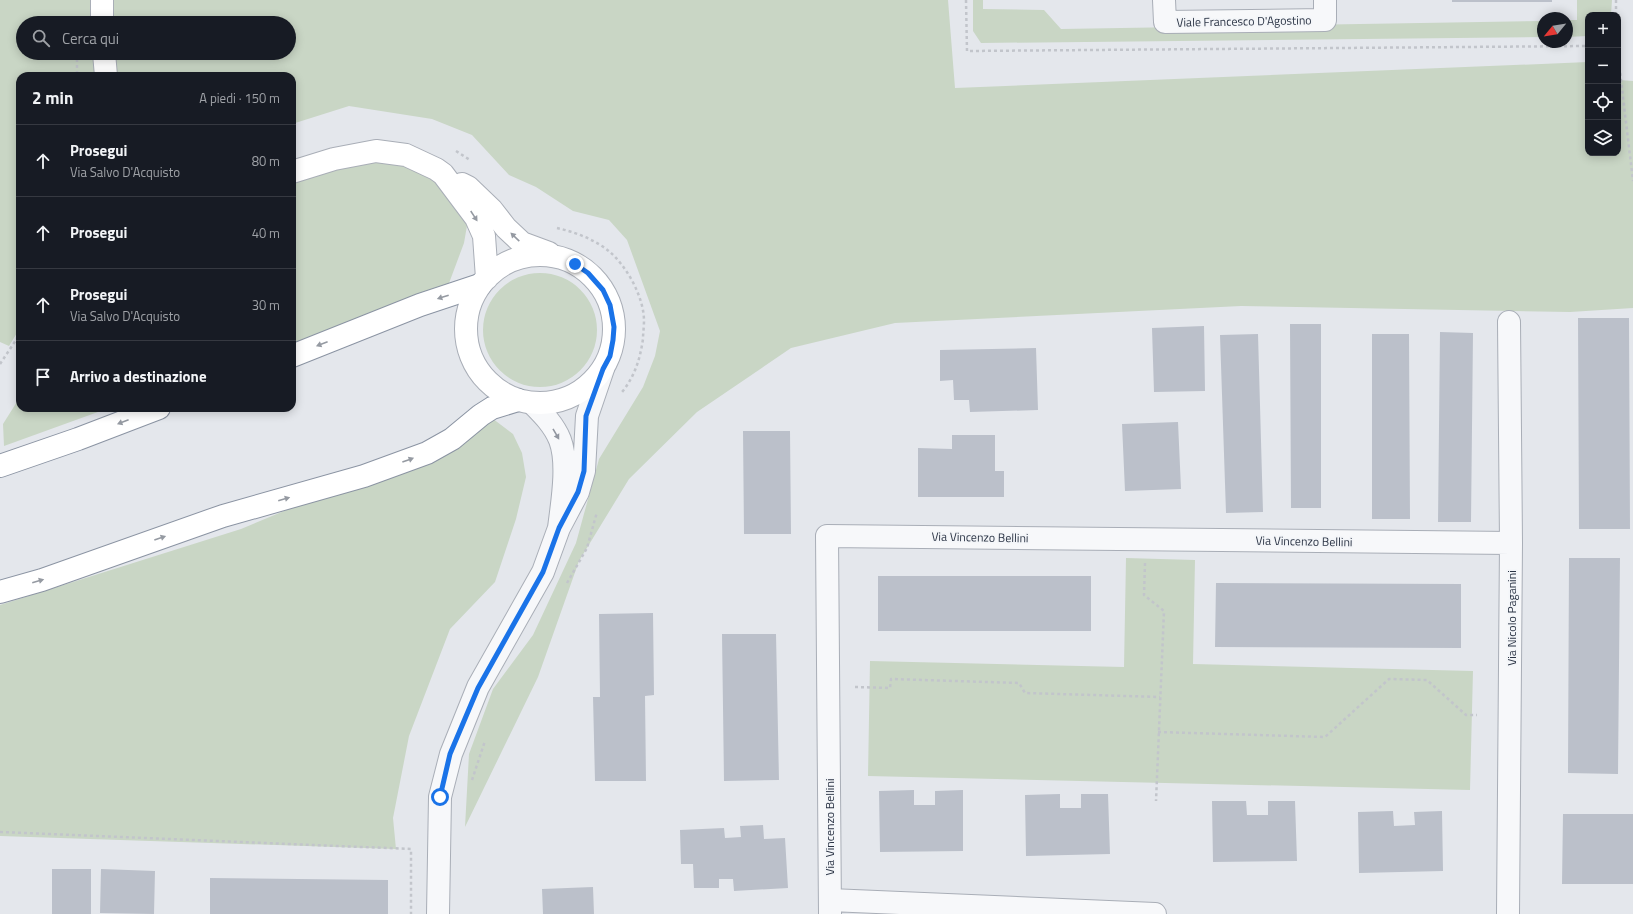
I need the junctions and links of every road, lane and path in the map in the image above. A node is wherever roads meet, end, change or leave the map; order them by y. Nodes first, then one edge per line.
1 (102, 0) edge
2 (1164, 0) edge
3 (1325, 0) edge
4 (1616, 0) edge
5 (1616, 12) edge
6 (102, 16) edge
7 (77, 60) edge
8 (105, 60) edge
9 (77, 72) edge
10 (106, 72) edge
11 (1621, 80) edge
12 (296, 171) edge
13 (443, 174) junction
14 (1633, 181) edge
15 (563, 259) junction
16 (484, 282) junction
17 (1510, 322) dead end
18 (16, 340) edge
19 (296, 354) edge
20 (0, 364) edge
21 (603, 369) junction
22 (525, 402) junction
23 (149, 412) edge
24 (0, 466) edge
25 (559, 528) junction
26 (1511, 543) junction
27 (1145, 559) dead end
28 (0, 592) edge
29 (855, 687) dead end
30 (1160, 697) junction
31 (1477, 715) dead end
32 (1158, 732) junction
33 (1156, 801) dead end
34 (0, 832) edge
35 (830, 907) edge
36 (411, 914) edge
37 (438, 914) edge
38 (1155, 914) edge
39 (1508, 914) edge

1 - 6 main road
2 - 3 street, Viale Francesco D'Agostino
4 - 5 path
7 - 9 path
8 - 10 main road
11 - 14 path
12 - 13 main road
15 -> 13 main road
13 -> 16 main road
15 - 16 main road
15 - 21 main road
16 -> 19 main road
16 - 22 main road
17 - 26 street, Via Nicolo Paganini
18 - 20 path
21 - 22 main road
21 - 25 street
22 -> 25 street
28 -> 22 main road
23 -> 24 main road
25 - 37 street
26 - 35 street, Via Vincenzo Bellini
26 - 39 street, Via Nicolo Paganini
27 - 30 path
29 - 30 path
30 - 32 path
31 - 32 path
32 - 33 path
34 - 36 path
35 - 38 street

